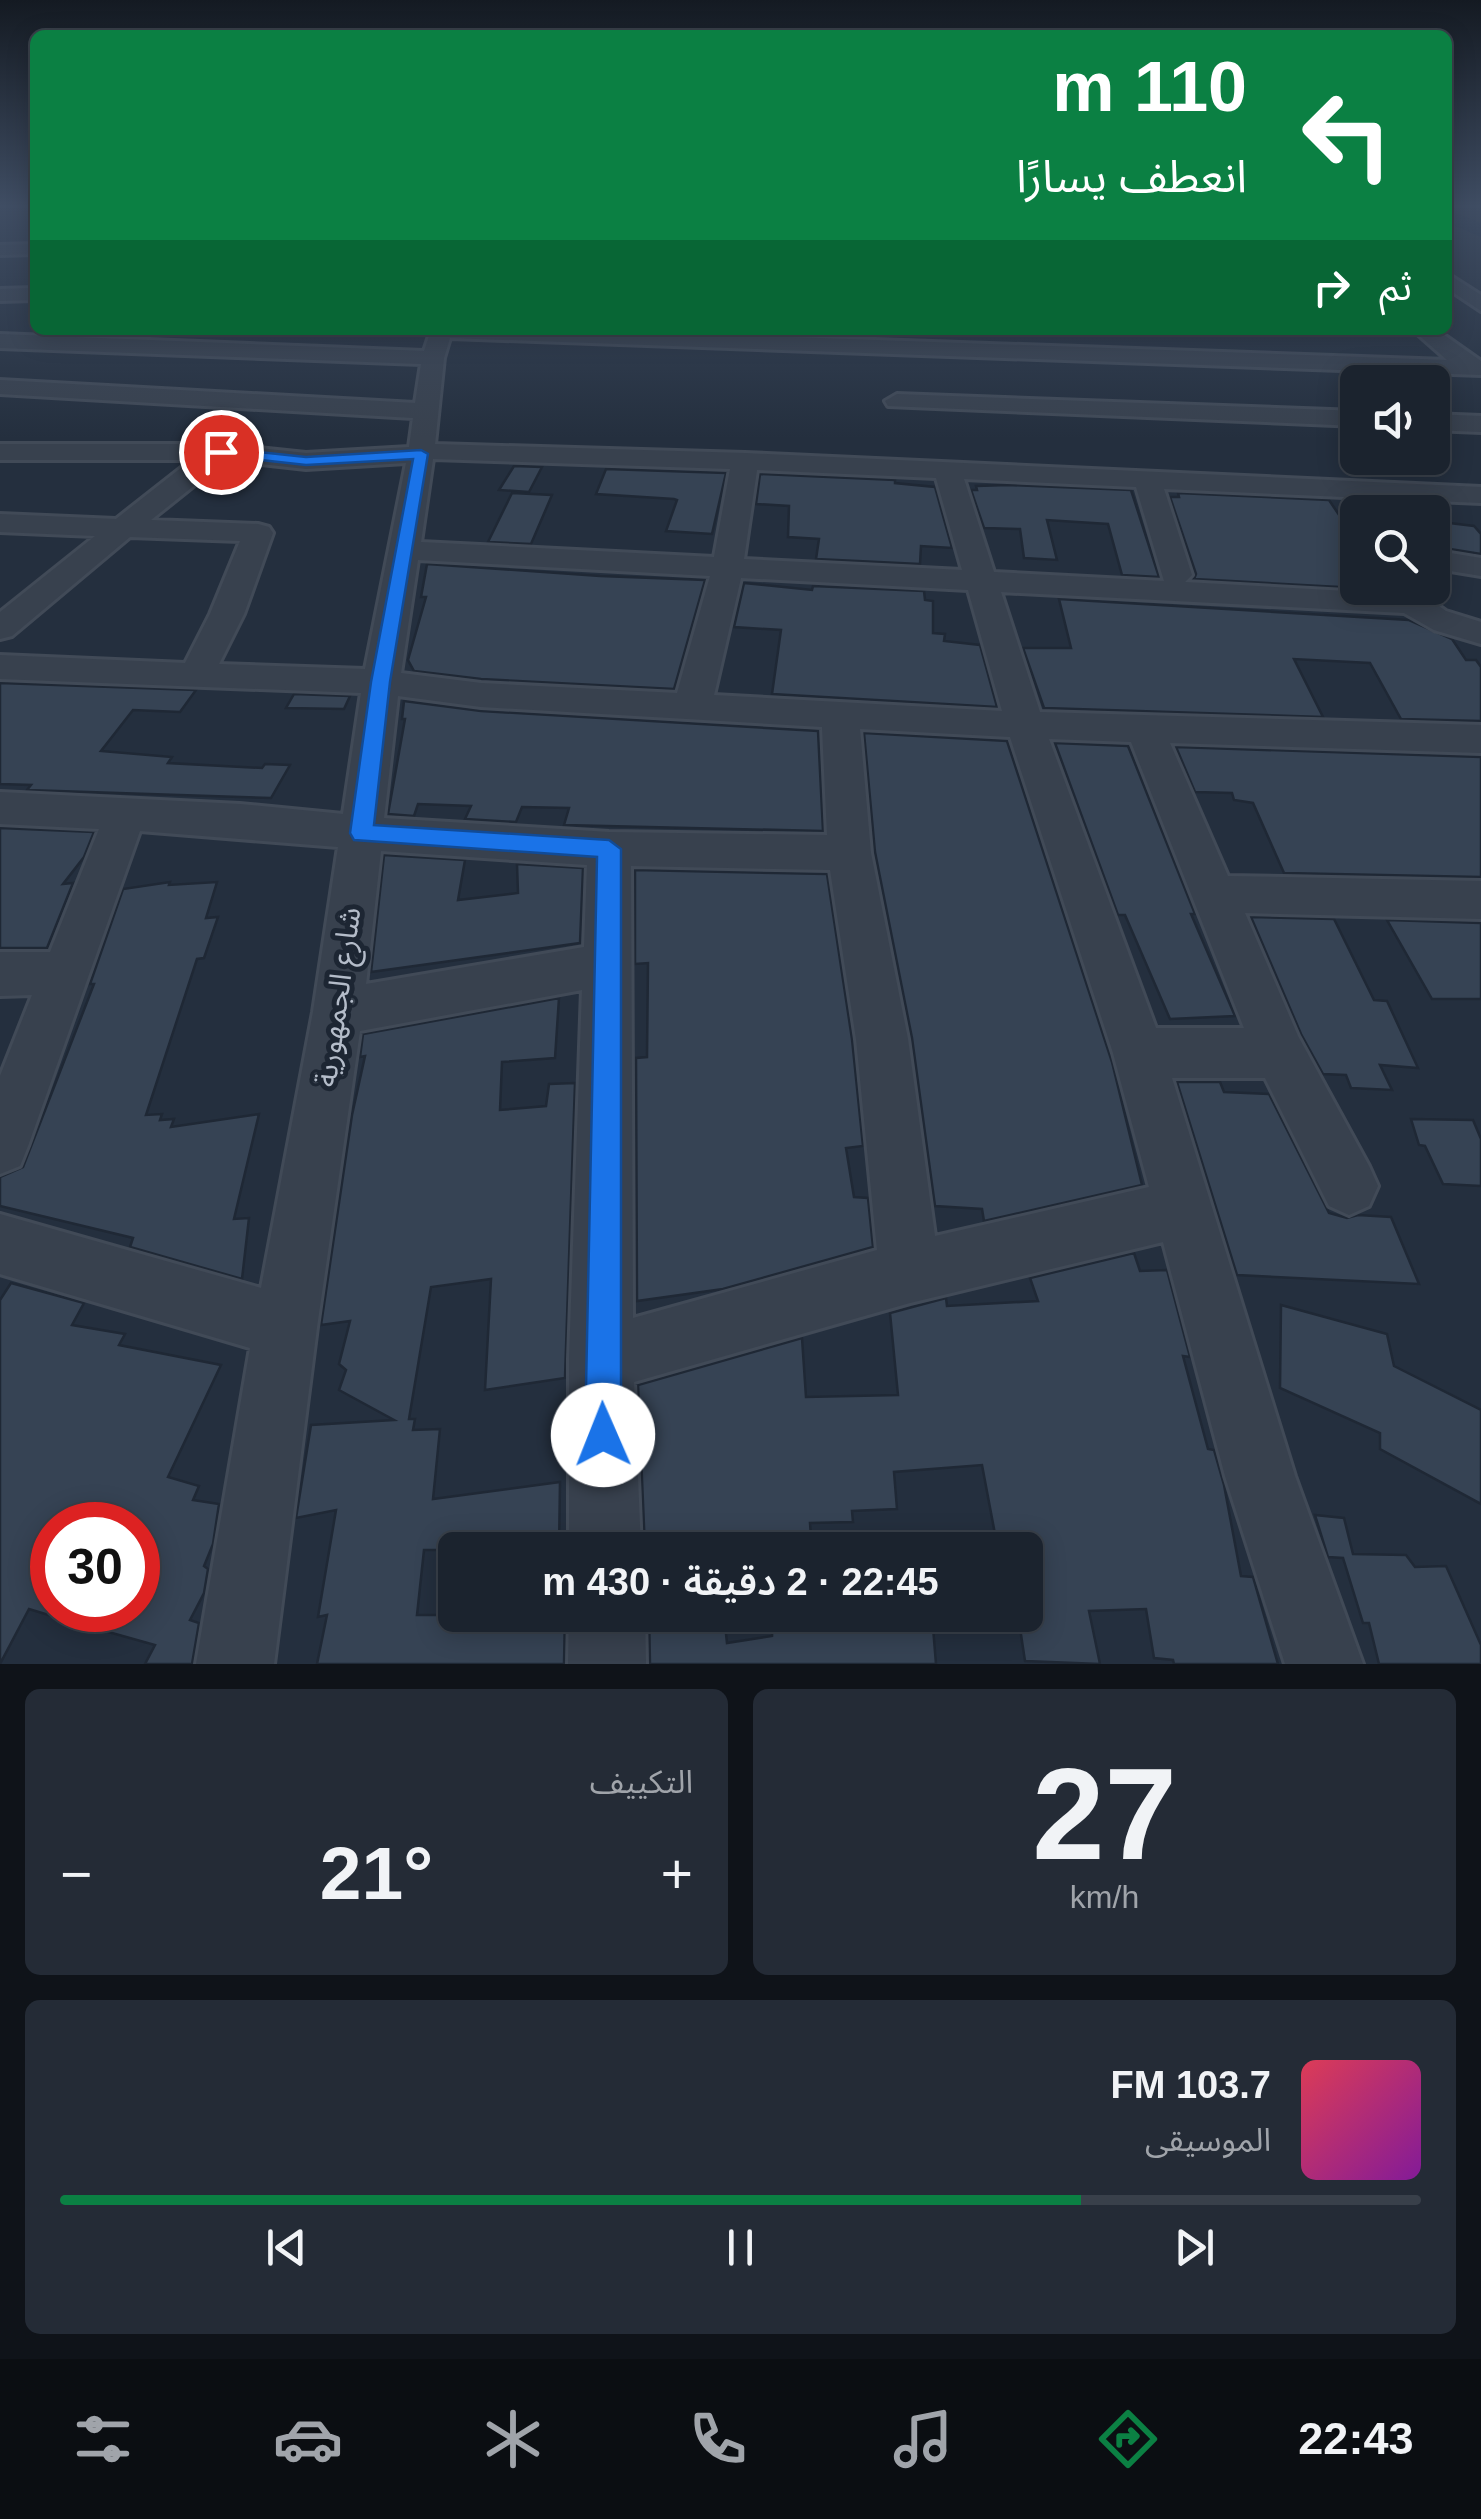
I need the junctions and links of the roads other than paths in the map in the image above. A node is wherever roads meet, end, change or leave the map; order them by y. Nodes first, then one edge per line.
1 (1460, 289) edge
2 (30, 294) edge
3 (0, 296) edge
4 (1481, 305) edge
5 (301, 335) edge
6 (1431, 335) edge
7 (37, 336) edge
8 (439, 340) edge
9 (963, 340) edge
10 (0, 341) edge
11 (292, 352) junction
12 (1286, 362) junction
13 (173, 363) edge
14 (1475, 368) edge
15 (946, 376) junction
16 (0, 385) edge
17 (897, 401) dead end
18 (1340, 411) edge
19 (1340, 418) edge
20 (1450, 423) edge
21 (1481, 424) edge
22 (423, 439) junction
23 (0, 452) edge
24 (221, 452) junction
25 (745, 461) junction
26 (948, 471) junction
27 (1148, 481) junction
28 (1481, 495) edge
29 (1340, 497) edge
30 (1450, 498) edge
31 (0, 523) edge
32 (122, 528) junction
33 (404, 541) junction
34 (1450, 558) edge
35 (728, 561) junction
36 (1481, 567) edge
37 (981, 574) junction
38 (1176, 575) junction
39 (1340, 582) edge
40 (0, 590) edge
41 (1340, 593) edge
42 (40, 596) junction
43 (1416, 605) edge
44 (0, 629) edge
45 (1481, 633) edge
46 (0, 667) edge
47 (196, 675) junction
48 (381, 682) junction
49 (692, 708) junction
50 (840, 716) junction
51 (1025, 725) junction
52 (1144, 727) junction
53 (1481, 739) edge
54 (0, 808) edge
55 (125, 815) junction
56 (362, 833) junction
57 (609, 849) junction
58 (849, 852) junction
59 (1212, 894) junction
60 (1481, 900) edge
61 (608, 964) junction
62 (67, 973) junction
63 (0, 974) edge
64 (338, 1012) junction
65 (1280, 1053) junction
66 (1139, 1054) junction
67 (0, 1146) edge
68 (1350, 1186) dead end
69 (1181, 1209) junction
70 (0, 1244) edge
71 (910, 1272) junction
72 (285, 1327) junction
73 (601, 1359) junction
74 (605, 1532) edge
75 (607, 1632) edge
76 (235, 1664) edge
77 (607, 1664) edge
78 (1324, 1664) edge

1 - 4 street
2 - 3 street
5 - 11 street
6 - 14 street
7 - 10 street
7 - 13 street
7 - 16 street
8 - 11 street
8 - 15 street
8 - 22 street, شارع الجمهورية
9 - 12 street
9 - 15 street
11 - 13 street
12 - 14 street
12 - 18 street
13 - 16 street
13 - 22 street
15 - 17 street
15 - 19 street
20 - 21 street
22 - 24 street
22 - 25 street
22 - 33 street, شارع الجمهورية
23 - 24 street
24 - 32 street
25 - 26 street
25 - 35 street
26 - 27 street
26 - 37 street
27 - 29 street
27 - 38 street
28 - 30 street
31 - 32 street
32 - 42 street
32 - 47 street
33 - 35 street
33 - 48 street, شارع الجمهورية
34 - 36 street
35 - 37 street
35 - 49 street
37 - 38 street
37 - 41 street
37 - 51 street
38 - 39 street
40 - 42 street
42 - 44 street
43 - 45 street
46 - 47 street
47 - 48 street
48 - 49 street
48 - 56 street, شارع الجمهورية
49 - 50 street
50 - 51 street
50 - 58 street
51 - 52 street
51 - 66 street
52 - 53 street
52 - 59 street
54 - 55 street
55 - 56 street
55 - 62 street
56 - 57 street
56 - 64 street, شارع الجمهورية
57 - 58 street
57 - 61 street
58 - 71 street
59 - 60 street
59 - 65 street
61 - 64 street
61 - 73 street
62 - 63 street
62 - 67 street
64 - 72 street, شارع الجمهورية
65 - 66 street
65 - 68 street
66 - 69 street
69 - 71 street
69 - 78 street
70 - 72 street
71 - 73 street
72 - 76 street, شارع الجمهورية
73 - 74 street
75 - 77 street

